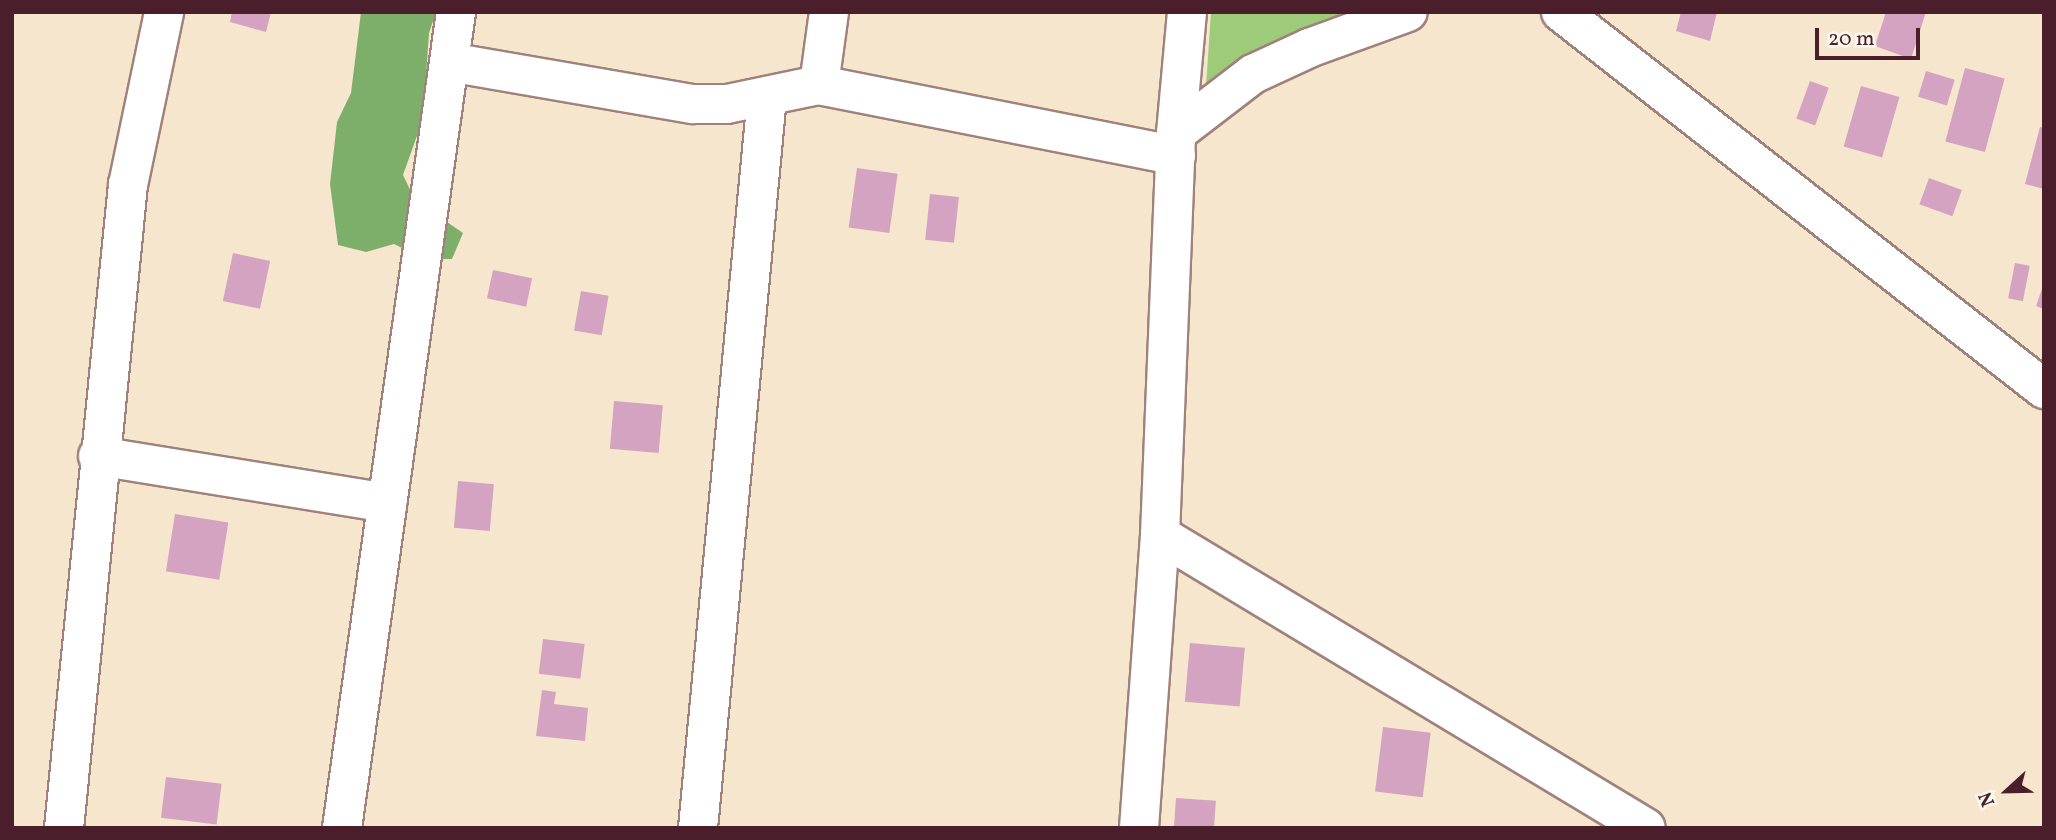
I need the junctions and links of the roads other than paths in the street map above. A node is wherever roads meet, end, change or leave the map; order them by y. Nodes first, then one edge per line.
1 (164, 12) edge
2 (456, 12) edge
3 (830, 12) edge
4 (1187, 12) edge
5 (1408, 12) edge
6 (1562, 12) edge
7 (449, 62) junction
8 (819, 85) junction
9 (767, 97) junction
10 (1176, 145) junction
11 (2044, 389) edge
12 (98, 456) junction
13 (387, 503) junction
14 (1160, 536) junction
15 (64, 828) edge
16 (342, 828) edge
17 (698, 828) edge
18 (1139, 828) edge
19 (1646, 828) edge

1 - 12 street
2 - 7 street
3 - 8 street
4 - 10 street
5 - 10 street
6 - 11 street
7 - 9 street
7 - 13 street
8 - 9 street
8 - 10 street
9 - 17 street
10 - 14 street
12 - 13 street
12 - 15 street
13 - 16 street
14 - 18 street
14 - 19 street

